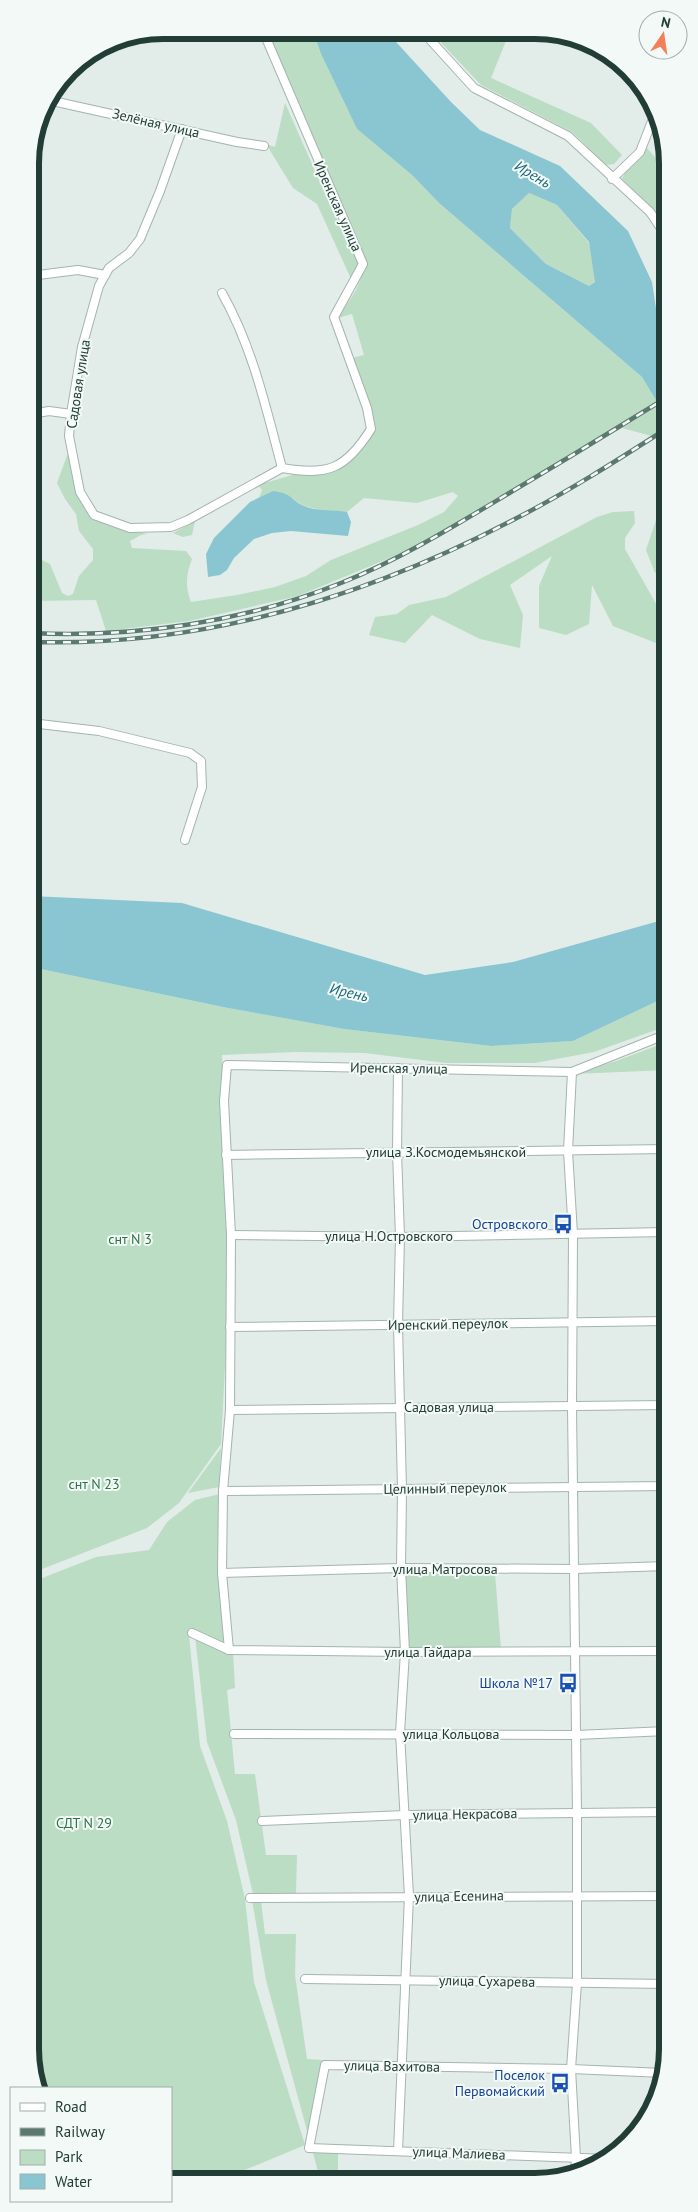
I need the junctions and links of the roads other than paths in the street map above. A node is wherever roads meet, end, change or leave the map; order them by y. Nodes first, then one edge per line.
1 (266, 39) edge
2 (429, 39) edge
3 (55, 101) edge
4 (652, 121) edge
5 (182, 129) junction
6 (264, 146) dead end
7 (612, 179) junction
8 (659, 226) edge
9 (39, 275) edge
10 (105, 275) junction
11 (222, 293) dead end
12 (39, 413) edge
13 (71, 414) junction
14 (282, 468) junction
15 (39, 724) edge
16 (185, 840) dead end
17 (659, 1037) edge
18 (398, 1068) junction
19 (572, 1072) junction
20 (659, 1149) edge
21 (397, 1152) junction
22 (568, 1152) junction
23 (226, 1155) junction
24 (659, 1232) edge
25 (573, 1234) junction
26 (231, 1235) junction
27 (400, 1237) junction
28 (659, 1321) edge
29 (572, 1322) junction
30 (398, 1325) junction
31 (230, 1327) junction
32 (659, 1405) edge
33 (400, 1407) junction
34 (572, 1407) junction
35 (230, 1410) junction
36 (573, 1486) junction
37 (659, 1486) edge
38 (402, 1489) junction
39 (223, 1491) junction
40 (659, 1566) edge
41 (401, 1568) junction
42 (575, 1569) junction
43 (222, 1573) junction
44 (192, 1633) dead end
45 (229, 1650) junction
46 (576, 1651) junction
47 (659, 1651) edge
48 (405, 1652) junction
49 (659, 1732) edge
50 (400, 1733) junction
51 (234, 1734) dead end
52 (576, 1735) junction
53 (578, 1812) junction
54 (659, 1812) edge
55 (406, 1815) junction
56 (262, 1821) dead end
57 (578, 1895) junction
58 (409, 1896) junction
59 (659, 1896) edge
60 (250, 1898) dead end
61 (306, 1979) dead end
62 (404, 1980) junction
63 (577, 1983) junction
64 (659, 1984) edge
65 (401, 2067) junction
66 (572, 2069) junction
67 (657, 2073) edge
68 (309, 2148) joint
69 (398, 2151) junction
70 (576, 2158) junction
71 (594, 2159) edge
72 (575, 2167) edge

1 - 14 street, Иренская улица
2 - 7 street
3 - 5 street, Зелёная улица
4 - 7 street
5 - 6 street, Зелёная улица
5 - 10 street, Садовая улица
7 - 8 street
9 - 10 street
10 - 13 street, Садовая улица
11 - 14 street
12 - 13 street
13 - 14 street, Садовая улица
15 - 16 street
17 - 19 street
18 - 19 street, Иренская улица
18 - 21 street
18 - 23 street, Иренская улица
19 - 22 street
20 - 22 street, улица З.Космодемьянской
21 - 22 street, улица З.Космодемьянской
21 - 23 street, улица З.Космодемьянской
21 - 27 street
22 - 25 street
23 - 26 street
24 - 25 street, улица Н.Островского
25 - 27 street, улица Н.Островского
25 - 29 street
26 - 27 street, улица Н.Островского
26 - 31 street
27 - 30 street
28 - 29 street, Иренский переулок
29 - 30 street, Иренский переулок
29 - 34 street
30 - 31 street, Иренский переулок
30 - 33 street
31 - 35 street
32 - 34 street, Садовая улица
33 - 34 street, Садовая улица
33 - 35 street, Садовая улица
33 - 38 street
34 - 36 street
35 - 39 street
36 - 37 street, Целинный переулок
36 - 38 street, Целинный переулок
36 - 42 street
38 - 39 street, Целинный переулок
38 - 41 street
39 - 43 street
40 - 42 street, улица Матросова
41 - 42 street, улица Матросова
41 - 43 street, улица Матросова
41 - 48 street
42 - 46 street
43 - 45 street
44 - 45 street, улица Гайдара
45 - 48 street, улица Гайдара
46 - 47 street, улица Гайдара
46 - 48 street, улица Гайдара
46 - 52 street
48 - 50 street
49 - 52 street, улица Кольцова
50 - 51 street, улица Кольцова
50 - 52 street, улица Кольцова
50 - 55 street
52 - 53 street
53 - 54 street, улица Некрасова
53 - 55 street, улица Некрасова
53 - 57 street
55 - 56 street, улица Некрасова
55 - 58 street
57 - 58 street, улица Есенина
57 - 59 street, улица Есенина
57 - 63 street
58 - 60 street, улица Есенина
58 - 62 street
61 - 62 street, улица Сухарева
62 - 63 street, улица Сухарева
62 - 65 street
63 - 64 street, улица Сухарева
63 - 66 street
65 - 66 street, улица Вахитова
65 - 68 street, улица Вахитова
65 - 69 street
66 - 67 street, улица Вахитова
66 - 70 street
68 - 69 street, улица Малиева
69 - 70 street, улица Малиева
70 - 71 street, улица Малиева
70 - 72 street

